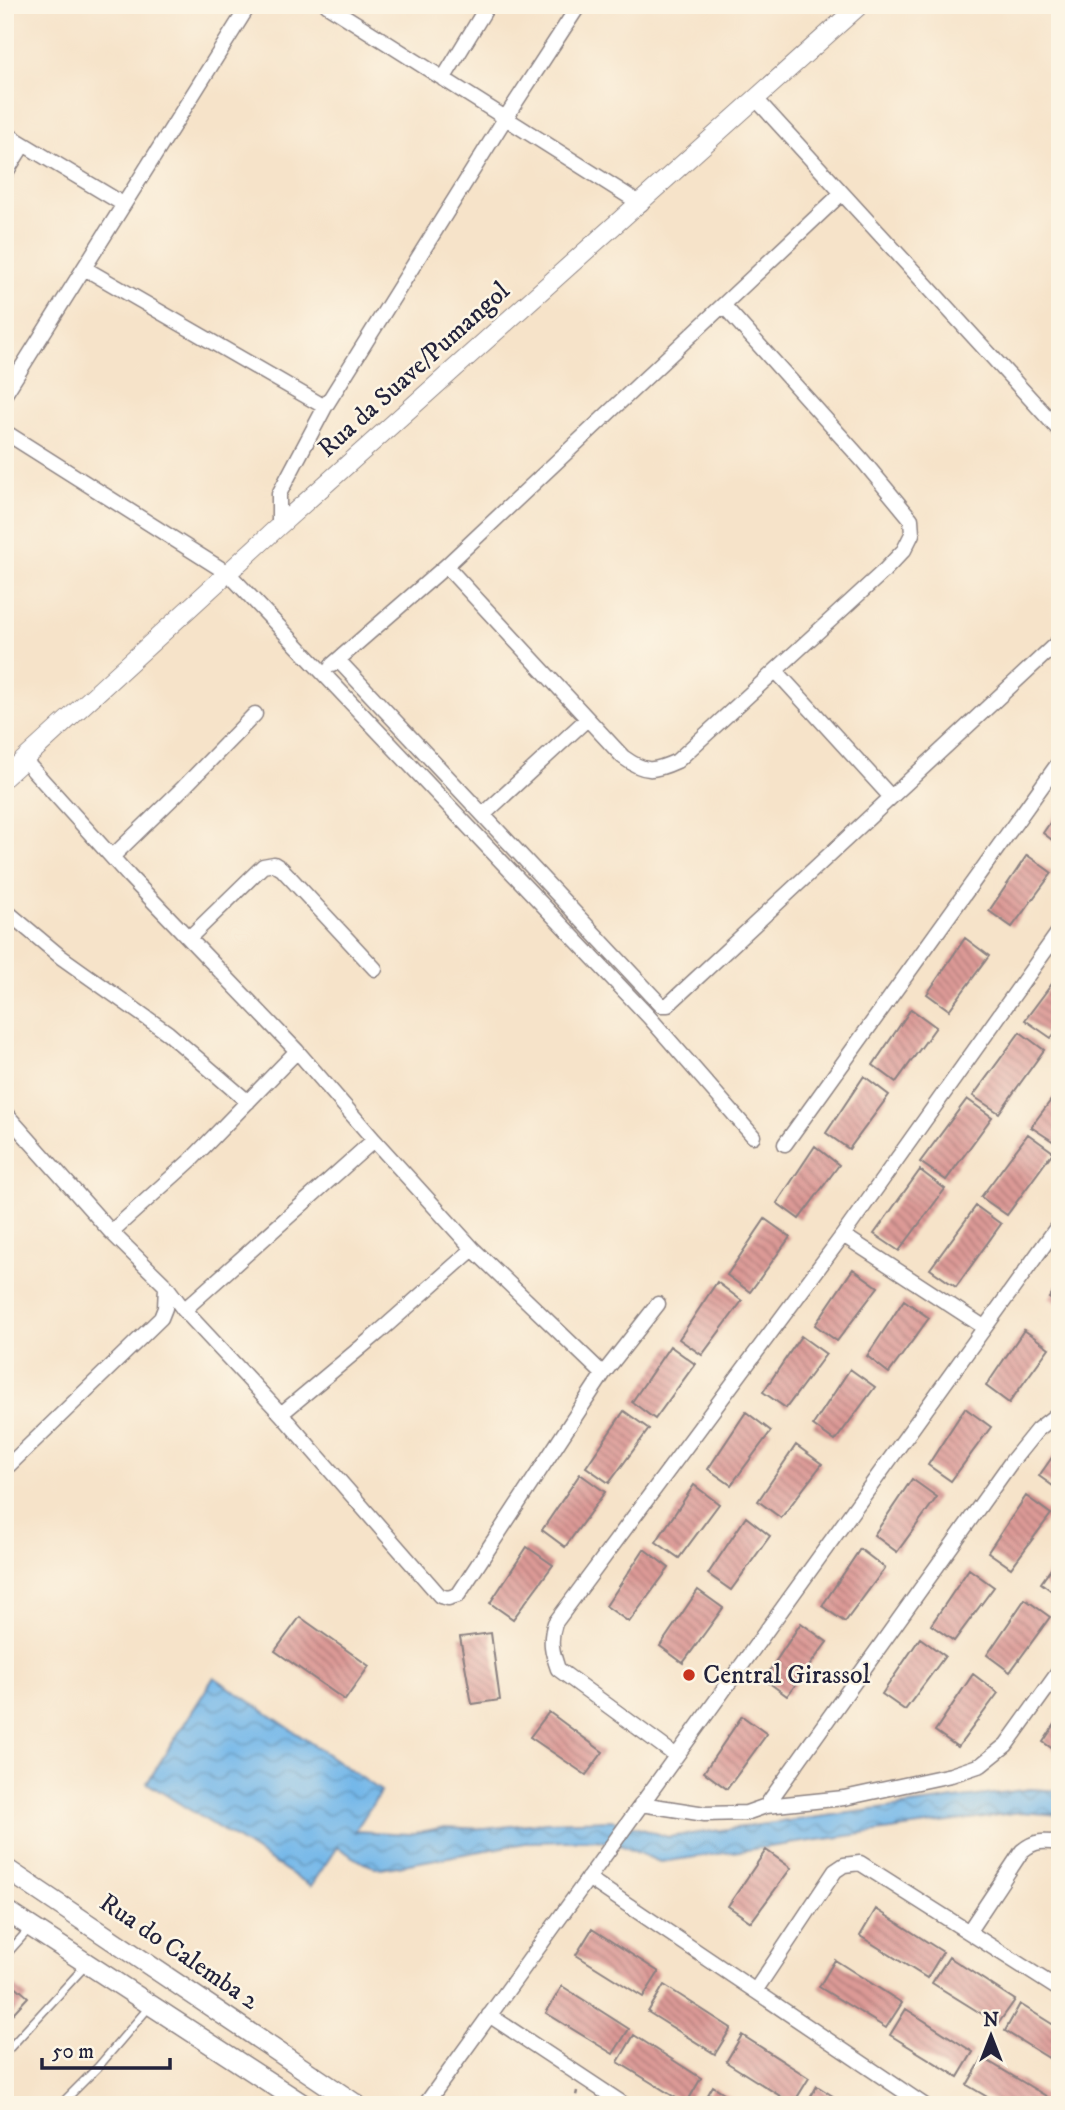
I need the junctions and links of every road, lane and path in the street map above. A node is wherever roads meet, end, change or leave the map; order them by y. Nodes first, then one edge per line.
1 (249, 5) edge
2 (488, 5) edge
3 (579, 5) edge
4 (860, 5) edge
5 (332, 7) edge
6 (443, 79) junction
7 (756, 99) junction
8 (506, 117) junction
9 (5, 133) edge
10 (23, 145) junction
11 (5, 174) edge
12 (842, 193) junction
13 (123, 204) junction
14 (641, 204) junction
15 (84, 268) junction
16 (724, 306) junction
17 (5, 394) edge
18 (325, 407) junction
19 (1060, 430) edge
20 (5, 432) edge
21 (279, 526) junction
22 (446, 566) junction
23 (229, 574) junction
24 (1060, 640) edge
25 (338, 660) junction
26 (776, 671) junction
27 (323, 673) junction
28 (255, 714) dead end
29 (587, 719) junction
30 (24, 761) junction
31 (1060, 761) edge
32 (5, 777) edge
33 (890, 796) junction
34 (483, 815) junction
35 (112, 857) junction
36 (5, 910) edge
37 (1060, 930) edge
38 (190, 937) junction
39 (375, 969) dead end
40 (297, 1051) junction
41 (248, 1102) junction
42 (5, 1112) edge
43 (753, 1136) dead end
44 (374, 1140) junction
45 (785, 1144) dead end
46 (1060, 1223) edge
47 (111, 1232) junction
48 (843, 1235) junction
49 (473, 1249) junction
50 (166, 1286) junction
51 (658, 1304) dead end
52 (184, 1310) junction
53 (984, 1327) junction
54 (603, 1374) junction
55 (1060, 1412) edge
56 (281, 1414) junction
57 (5, 1469) edge
58 (1060, 1670) edge
59 (675, 1755) junction
60 (641, 1804) junction
61 (766, 1806) junction
62 (1060, 1843) edge
63 (5, 1868) edge
64 (588, 1878) junction
65 (5, 1910) edge
66 (31, 1927) junction
67 (969, 1931) junction
68 (5, 1956) edge
69 (87, 1964) junction
70 (1060, 1990) edge
71 (755, 1991) junction
72 (151, 2005) junction
73 (489, 2015) junction
74 (5, 2053) edge
75 (60, 2105) edge
76 (303, 2105) edge
77 (357, 2105) edge
78 (425, 2105) edge
79 (625, 2105) edge
80 (924, 2105) edge

1 - 13 street
2 - 6 street
3 - 8 street
4 - 7 street, Rua da Suave/Pumangol
5 - 6 street
6 - 8 street
7 - 12 street
7 - 14 street, Rua da Suave/Pumangol
8 - 14 street
8 - 18 street
9 - 10 street
10 - 11 street
10 - 13 street
12 - 16 street
12 - 19 street
13 - 15 street
14 - 21 street, Rua da Suave/Pumangol
15 - 17 street
15 - 18 street
16 - 22 street
16 - 26 street
18 - 21 street
20 - 23 street
21 - 23 street, Rua da Suave/Pumangol
22 - 25 street
22 - 29 street
23 - 27 street
23 - 30 street, Rua da Suave/Pumangol
24 - 33 street
25 - 27 street
25 - 34 street
26 - 29 street
26 - 33 street
27 - 43 street
28 - 35 street
29 - 34 street
30 - 32 street, Rua da Suave/Pumangol
30 - 35 street
31 - 45 street
33 - 34 street
35 - 38 street
36 - 41 street
37 - 48 street
38 - 39 street
38 - 40 street
40 - 41 street
40 - 44 street
41 - 47 street
42 - 47 street
44 - 49 street
44 - 52 street
46 - 53 street
47 - 50 street
48 - 53 street
48 - 59 street
49 - 54 street
49 - 56 street
50 - 52 street
50 - 57 street
51 - 54 street
52 - 56 street
53 - 59 street
54 - 56 street
55 - 61 street
58 - 61 street
59 - 60 street
60 - 61 street
60 - 64 street
62 - 67 street
63 - 77 main road, Rua do Calemba 2
64 - 71 street
64 - 73 street
65 - 66 main road
66 - 68 lane
66 - 69 main road
67 - 70 street
67 - 71 street
69 - 72 main road
69 - 74 lane
71 - 80 street
72 - 75 lane
72 - 76 main road
73 - 78 street
73 - 79 street

